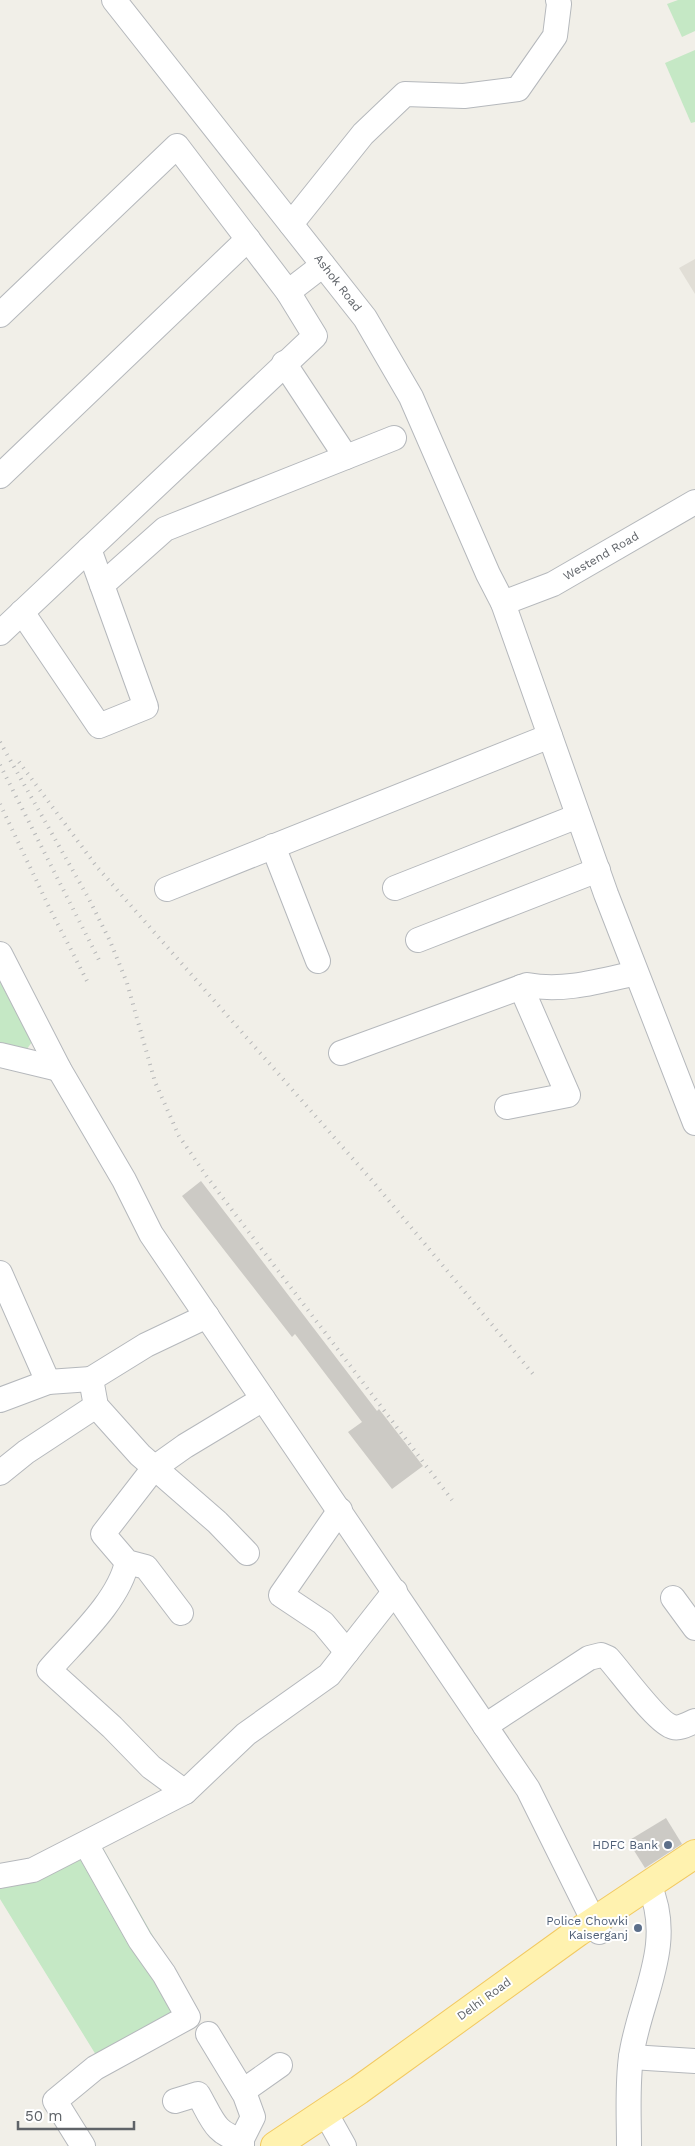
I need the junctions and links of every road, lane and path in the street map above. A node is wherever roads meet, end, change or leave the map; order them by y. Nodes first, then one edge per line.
1 (114, 0) edge
2 (558, 0) edge
3 (291, 224) junction
4 (248, 239) junction
5 (323, 265) junction
6 (288, 292) junction
7 (0, 315) edge
8 (284, 364) junction
9 (394, 438) dead end
10 (346, 457) junction
11 (0, 476) edge
12 (695, 502) edge
13 (89, 549) junction
14 (102, 585) junction
15 (503, 603) junction
16 (22, 612) junction
17 (0, 634) edge
18 (550, 736) junction
19 (578, 816) junction
20 (273, 846) junction
21 (598, 870) junction
22 (394, 888) dead end
23 (167, 889) dead end
24 (418, 940) dead end
25 (0, 954) edge
26 (318, 961) dead end
27 (636, 972) junction
28 (521, 987) junction
29 (341, 1053) dead end
30 (0, 1055) edge
31 (59, 1069) junction
32 (507, 1107) dead end
33 (695, 1123) edge
34 (0, 1273) edge
35 (207, 1316) junction
36 (90, 1379) junction
37 (48, 1382) junction
38 (0, 1400) edge
39 (263, 1400) junction
40 (96, 1406) junction
41 (154, 1468) junction
42 (0, 1473) edge
43 (340, 1510) junction
44 (247, 1553) dead end
45 (127, 1562) junction
46 (395, 1591) junction
47 (673, 1598) dead end
48 (181, 1613) dead end
49 (695, 1628) edge
50 (347, 1652) junction
51 (695, 1721) edge
52 (485, 1726) junction
53 (185, 1792) junction
54 (86, 1844) junction
55 (695, 1854) edge
56 (695, 1873) edge
57 (0, 1876) edge
58 (652, 1891) junction
59 (596, 1926) junction
60 (208, 2034) dead end
61 (631, 2057) junction
62 (695, 2061) edge
63 (280, 2065) dead end
64 (242, 2091) junction
65 (175, 2101) dead end
66 (335, 2129) edge
67 (242, 2143) edge
68 (83, 2146) edge
69 (274, 2146) edge
70 (303, 2146) edge
71 (628, 2146) edge

1 - 3 street, Ashok Road
2 - 3 street
3 - 5 street, Ashok Road
4 - 6 street
4 - 7 street
4 - 11 street
5 - 6 street
5 - 15 street, Ashok Road
6 - 8 street
8 - 10 street
8 - 13 street
9 - 10 street
10 - 14 street
12 - 15 street, Westend Road
13 - 14 street
13 - 16 street
14 - 16 street
15 - 18 street, Ashok Road
16 - 17 street
18 - 19 street, Ashok Road
18 - 20 street
19 - 21 street, Ashok Road
19 - 22 street
20 - 23 street
20 - 26 street
21 - 24 street
21 - 27 street, Ashok Road
25 - 31 street
27 - 28 street
27 - 33 street, Ashok Road
28 - 29 street
28 - 32 street
30 - 31 street
31 - 35 street
34 - 37 street
35 - 36 street
35 - 39 street
36 - 37 street
36 - 40 street
37 - 38 street
39 - 41 street
39 - 43 street
40 - 41 street
40 - 42 street
41 - 44 street
41 - 45 street
43 - 46 street
43 - 50 street
45 - 48 street
45 - 53 street
46 - 50 street
46 - 52 street
47 - 49 street
50 - 53 street
51 - 52 street
52 - 59 street
53 - 54 street
54 - 57 street
54 - 68 street
55 - 58 main road, Delhi Road
56 - 58 main road, Delhi Road
58 - 59 main road, Delhi Road
58 - 61 street
59 - 66 main road, Delhi Road
60 - 64 street
61 - 62 street
61 - 71 street
63 - 64 street
64 - 67 street
65 - 67 street
66 - 69 main road, Delhi Road
66 - 70 main road, Delhi Road

